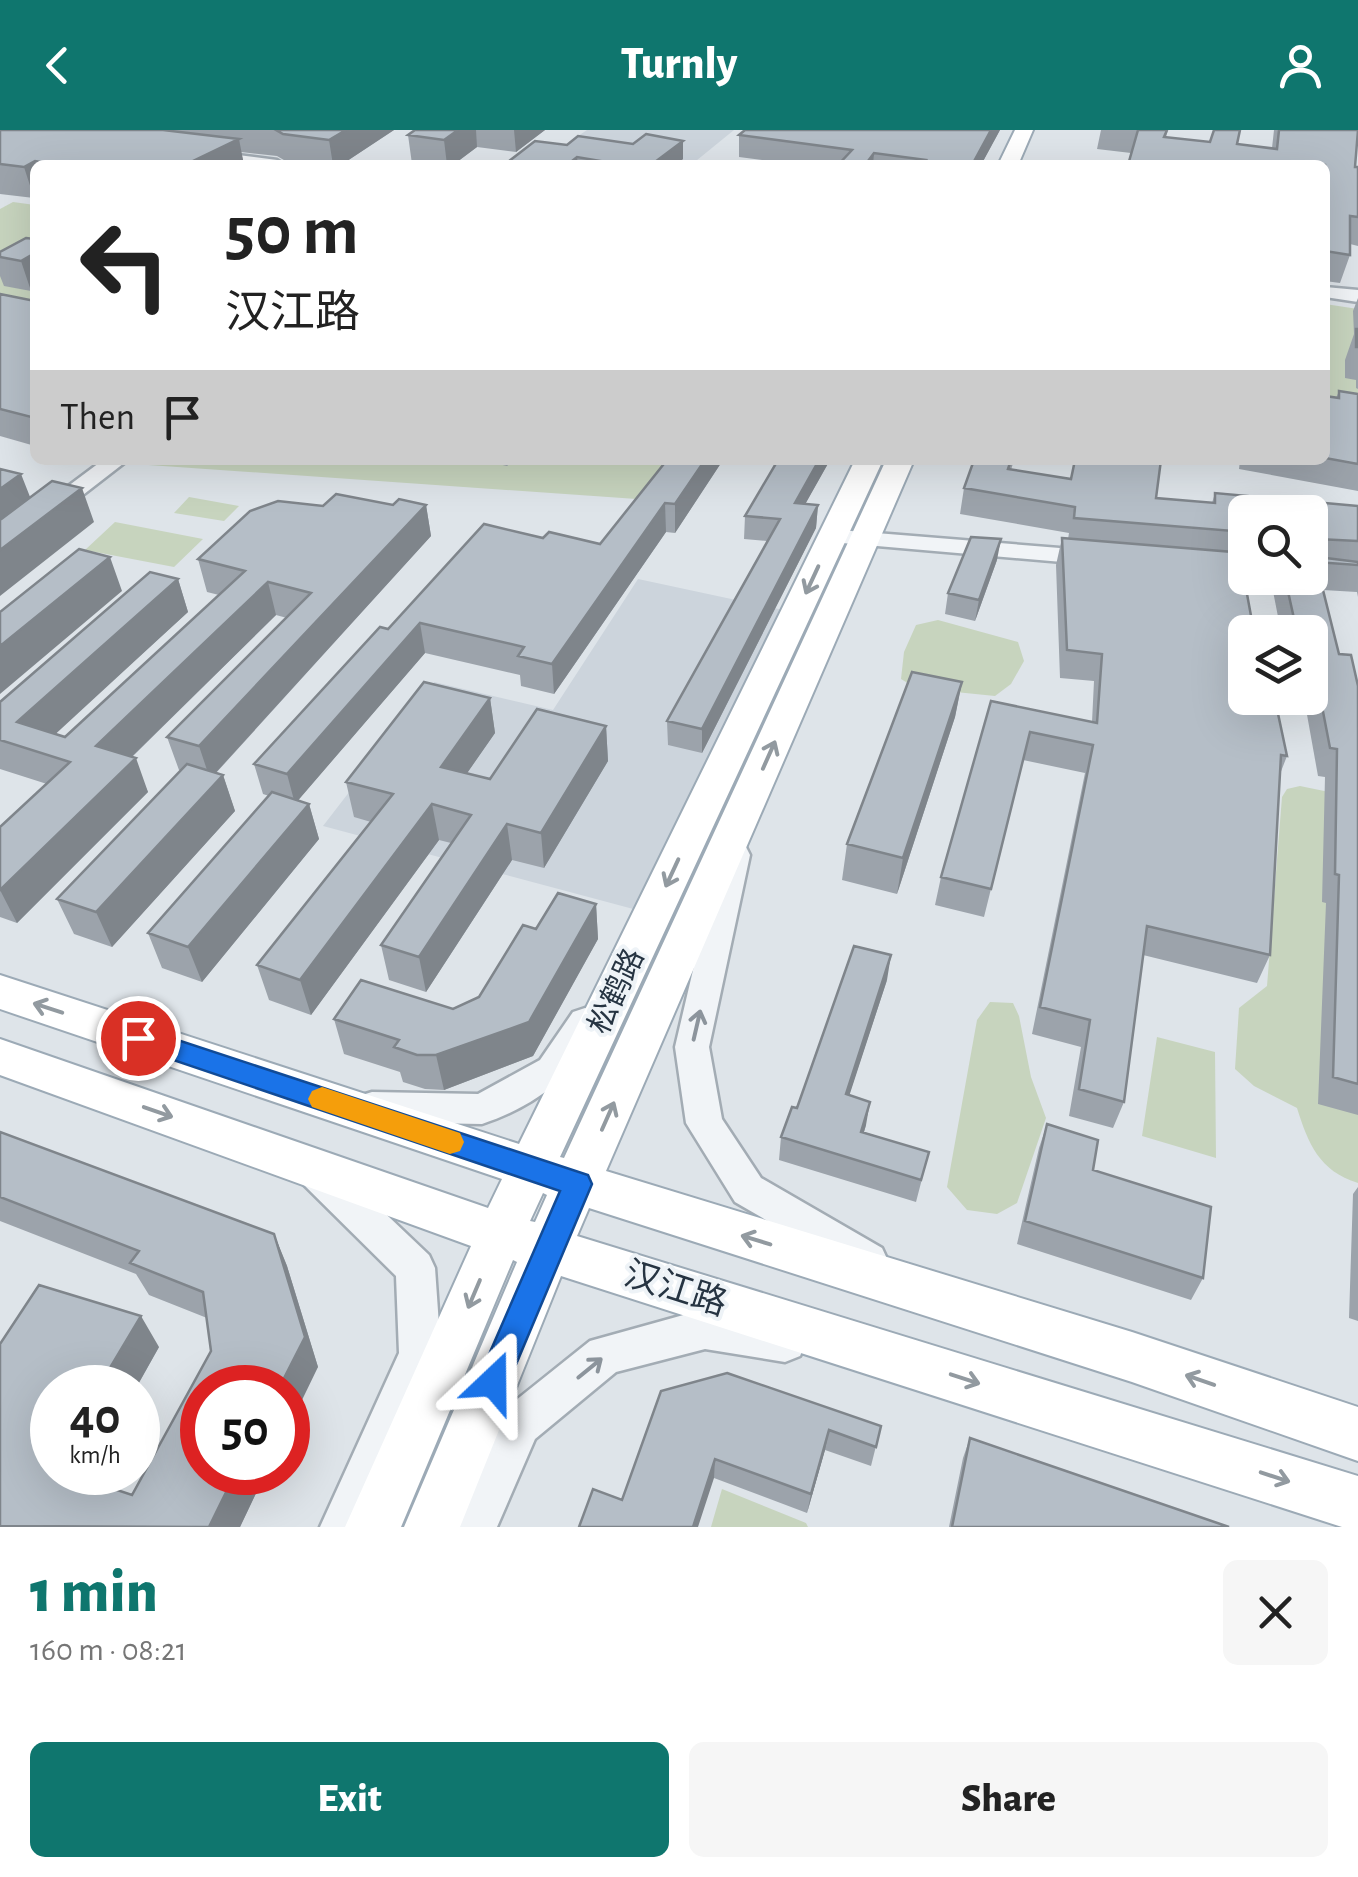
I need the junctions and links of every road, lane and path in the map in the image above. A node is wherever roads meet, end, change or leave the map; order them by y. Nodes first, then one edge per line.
1 (1024, 130) edge
2 (1046, 130) edge
3 (179, 153) edge
4 (236, 160) edge
5 (1010, 160) edge
6 (1032, 160) edge
7 (1330, 293) edge
8 (1358, 296) edge
9 (110, 465) edge
10 (868, 465) edge
11 (897, 465) edge
12 (848, 538) junction
13 (0, 548) edge
14 (1127, 560) edge
15 (745, 808) junction
16 (636, 950) junction
17 (0, 992) edge
18 (0, 1056) edge
19 (346, 1107) junction
20 (310, 1166) junction
21 (532, 1170) junction
22 (578, 1184) junction
23 (500, 1234) junction
24 (548, 1247) junction
25 (918, 1290) junction
26 (914, 1363) junction
27 (1358, 1434) edge
28 (412, 1439) junction
29 (462, 1455) junction
30 (1358, 1504) edge
31 (344, 1527) edge
32 (373, 1527) edge
33 (432, 1527) edge
34 (456, 1527) edge
35 (474, 1527) edge

1 - 5 main road
2 - 6 main road
3 - 4 street
7 - 8 street
9 - 13 street
10 - 12 main road, 松鹤路
11 - 12 main road, 松鹤路
12 - 14 street
15 -> 12 main road, 松鹤路
12 -> 16 main road, 松鹤路
22 -> 15 main road, 松鹤路
25 -> 15 street
16 - 19 street
16 - 21 main road, 松鹤路
19 -> 17 main road
18 -> 20 main road, 汉江路
19 - 21 main road
20 - 23 main road, 汉江路
20 - 31 street
21 - 22 main road
21 - 23 main road, 松鹤路
22 - 24 main road, 松鹤路
25 -> 22 main road
23 - 24 main road, 汉江路
23 -> 28 main road, 松鹤路
24 - 26 main road, 汉江路
24 - 29 main road, 松鹤路
27 -> 25 main road
26 -> 30 main road, 汉江路
35 -> 26 street
28 - 31 street
28 - 32 main road, 松鹤路
29 - 33 main road, 松鹤路
29 - 34 street

